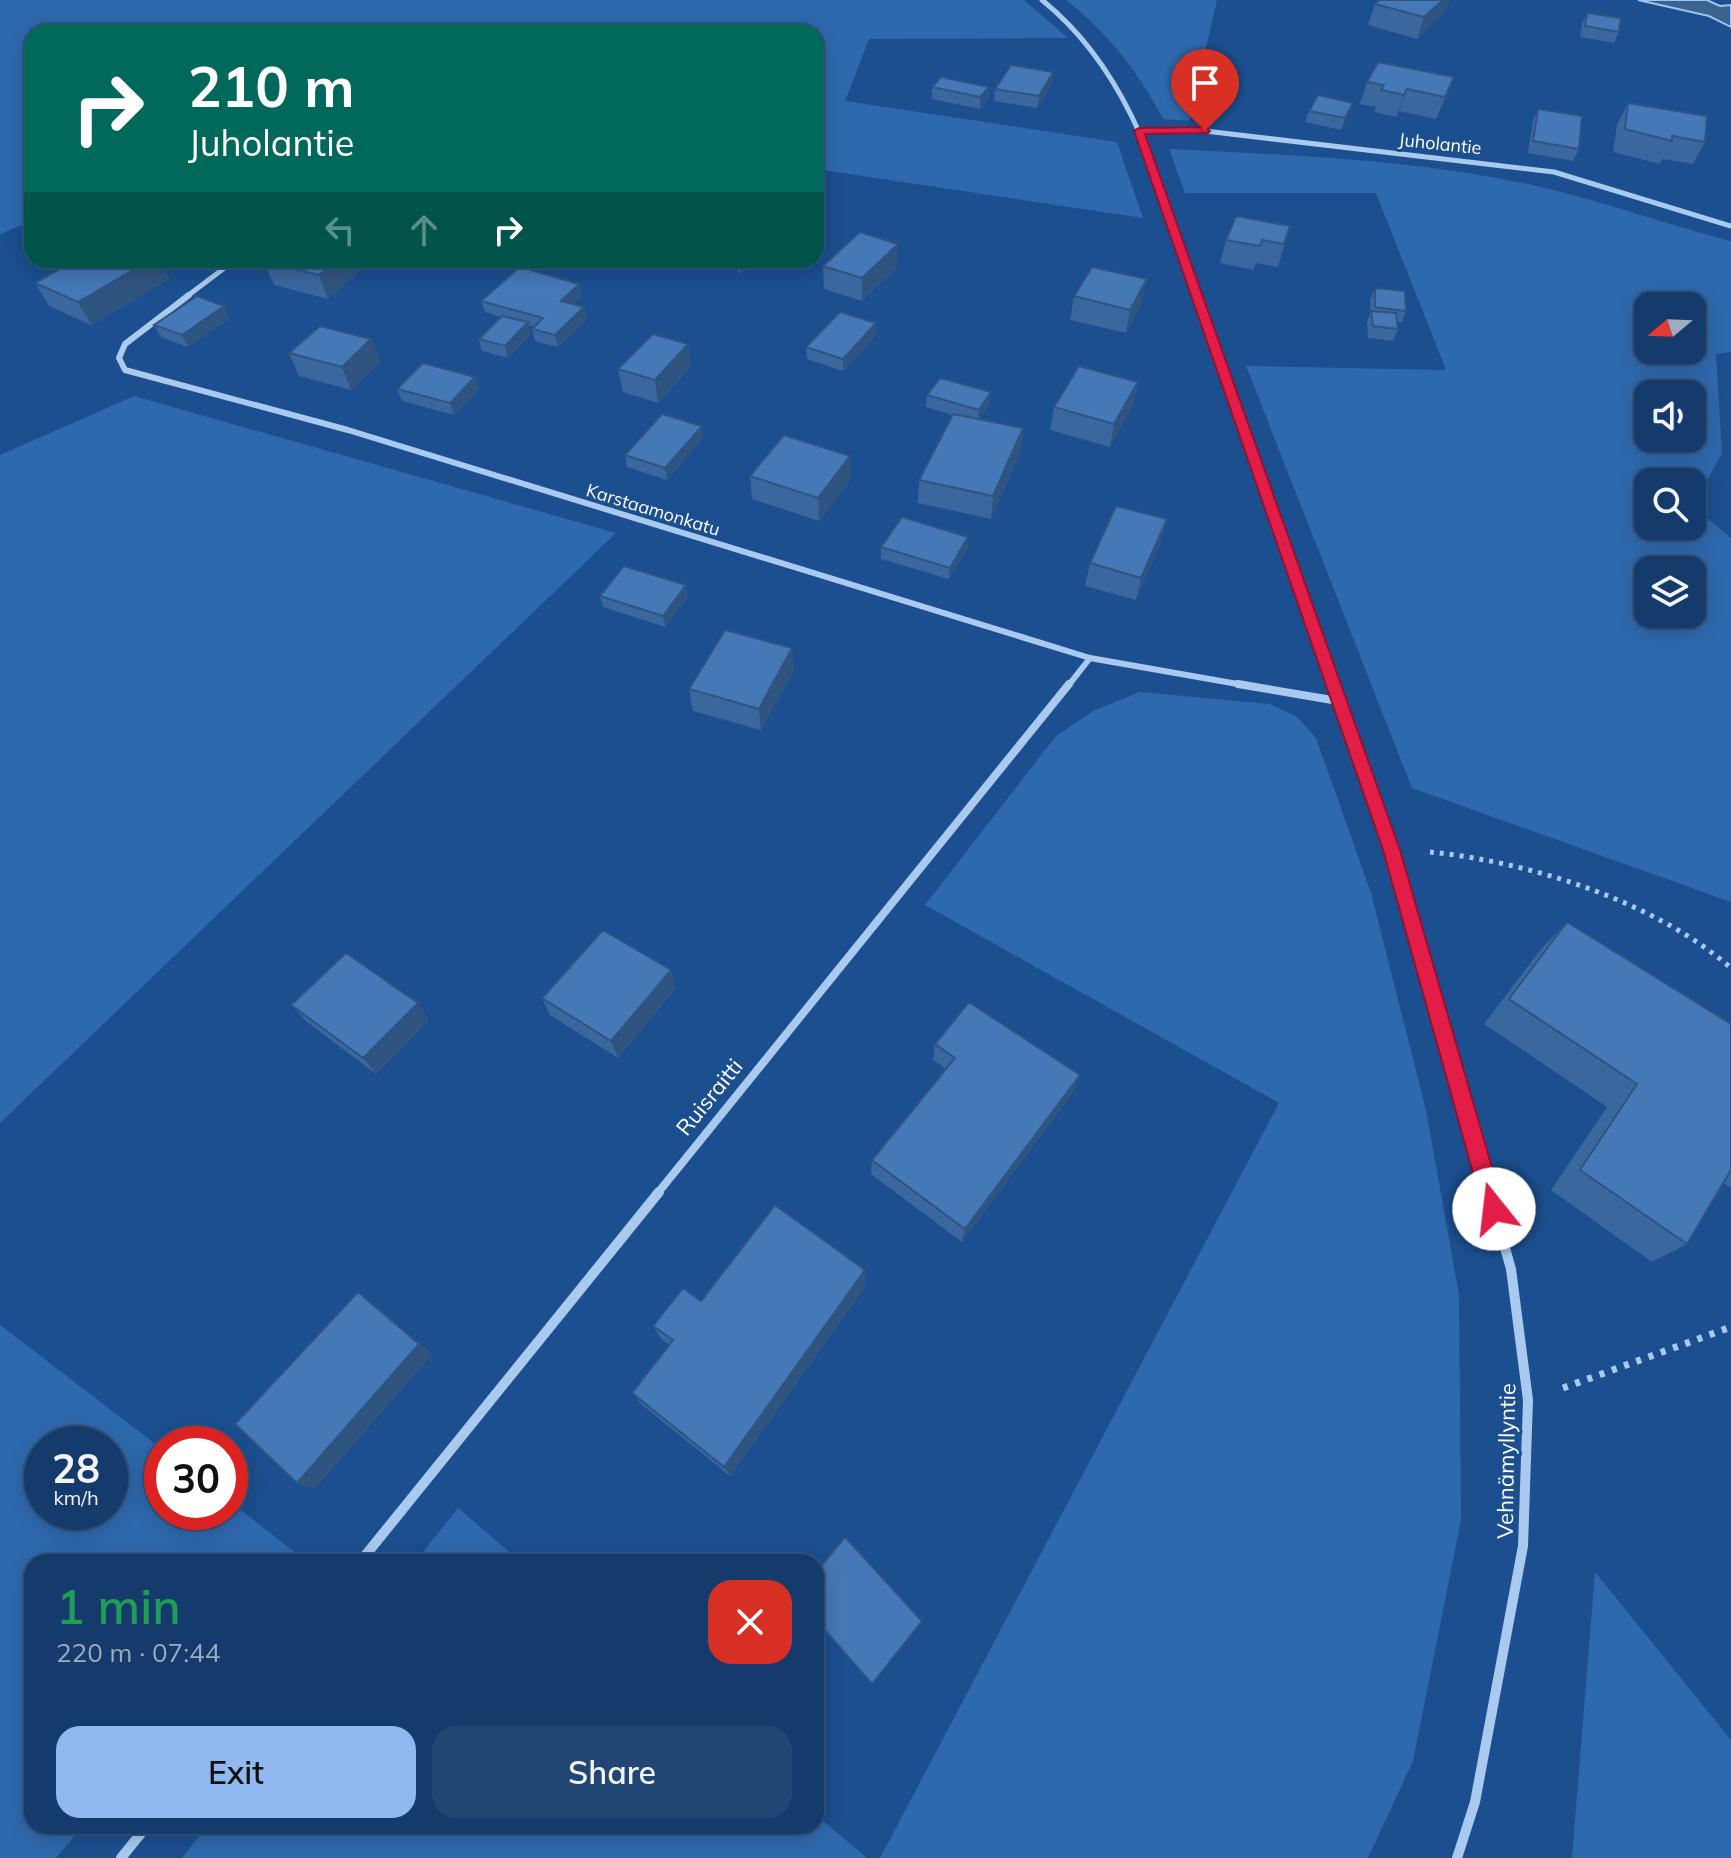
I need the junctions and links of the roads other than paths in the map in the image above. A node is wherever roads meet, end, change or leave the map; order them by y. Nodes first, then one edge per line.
1 (1042, 0) edge
2 (1139, 131) junction
3 (1731, 226) edge
4 (225, 268) edge
5 (1090, 658) junction
6 (1338, 701) junction
7 (366, 1554) edge
8 (140, 1834) edge
9 (121, 1858) edge
10 (1457, 1858) edge

1 - 2 street, Vehnämyllyntie
2 - 3 street, Juholantie
2 - 6 street, Vehnämyllyntie
4 - 5 street, Karstaamonkatu
5 - 6 street, Karstaamonkatu
5 - 7 street, Ruisraitti
6 - 10 street, Vehnämyllyntie
8 - 9 street

